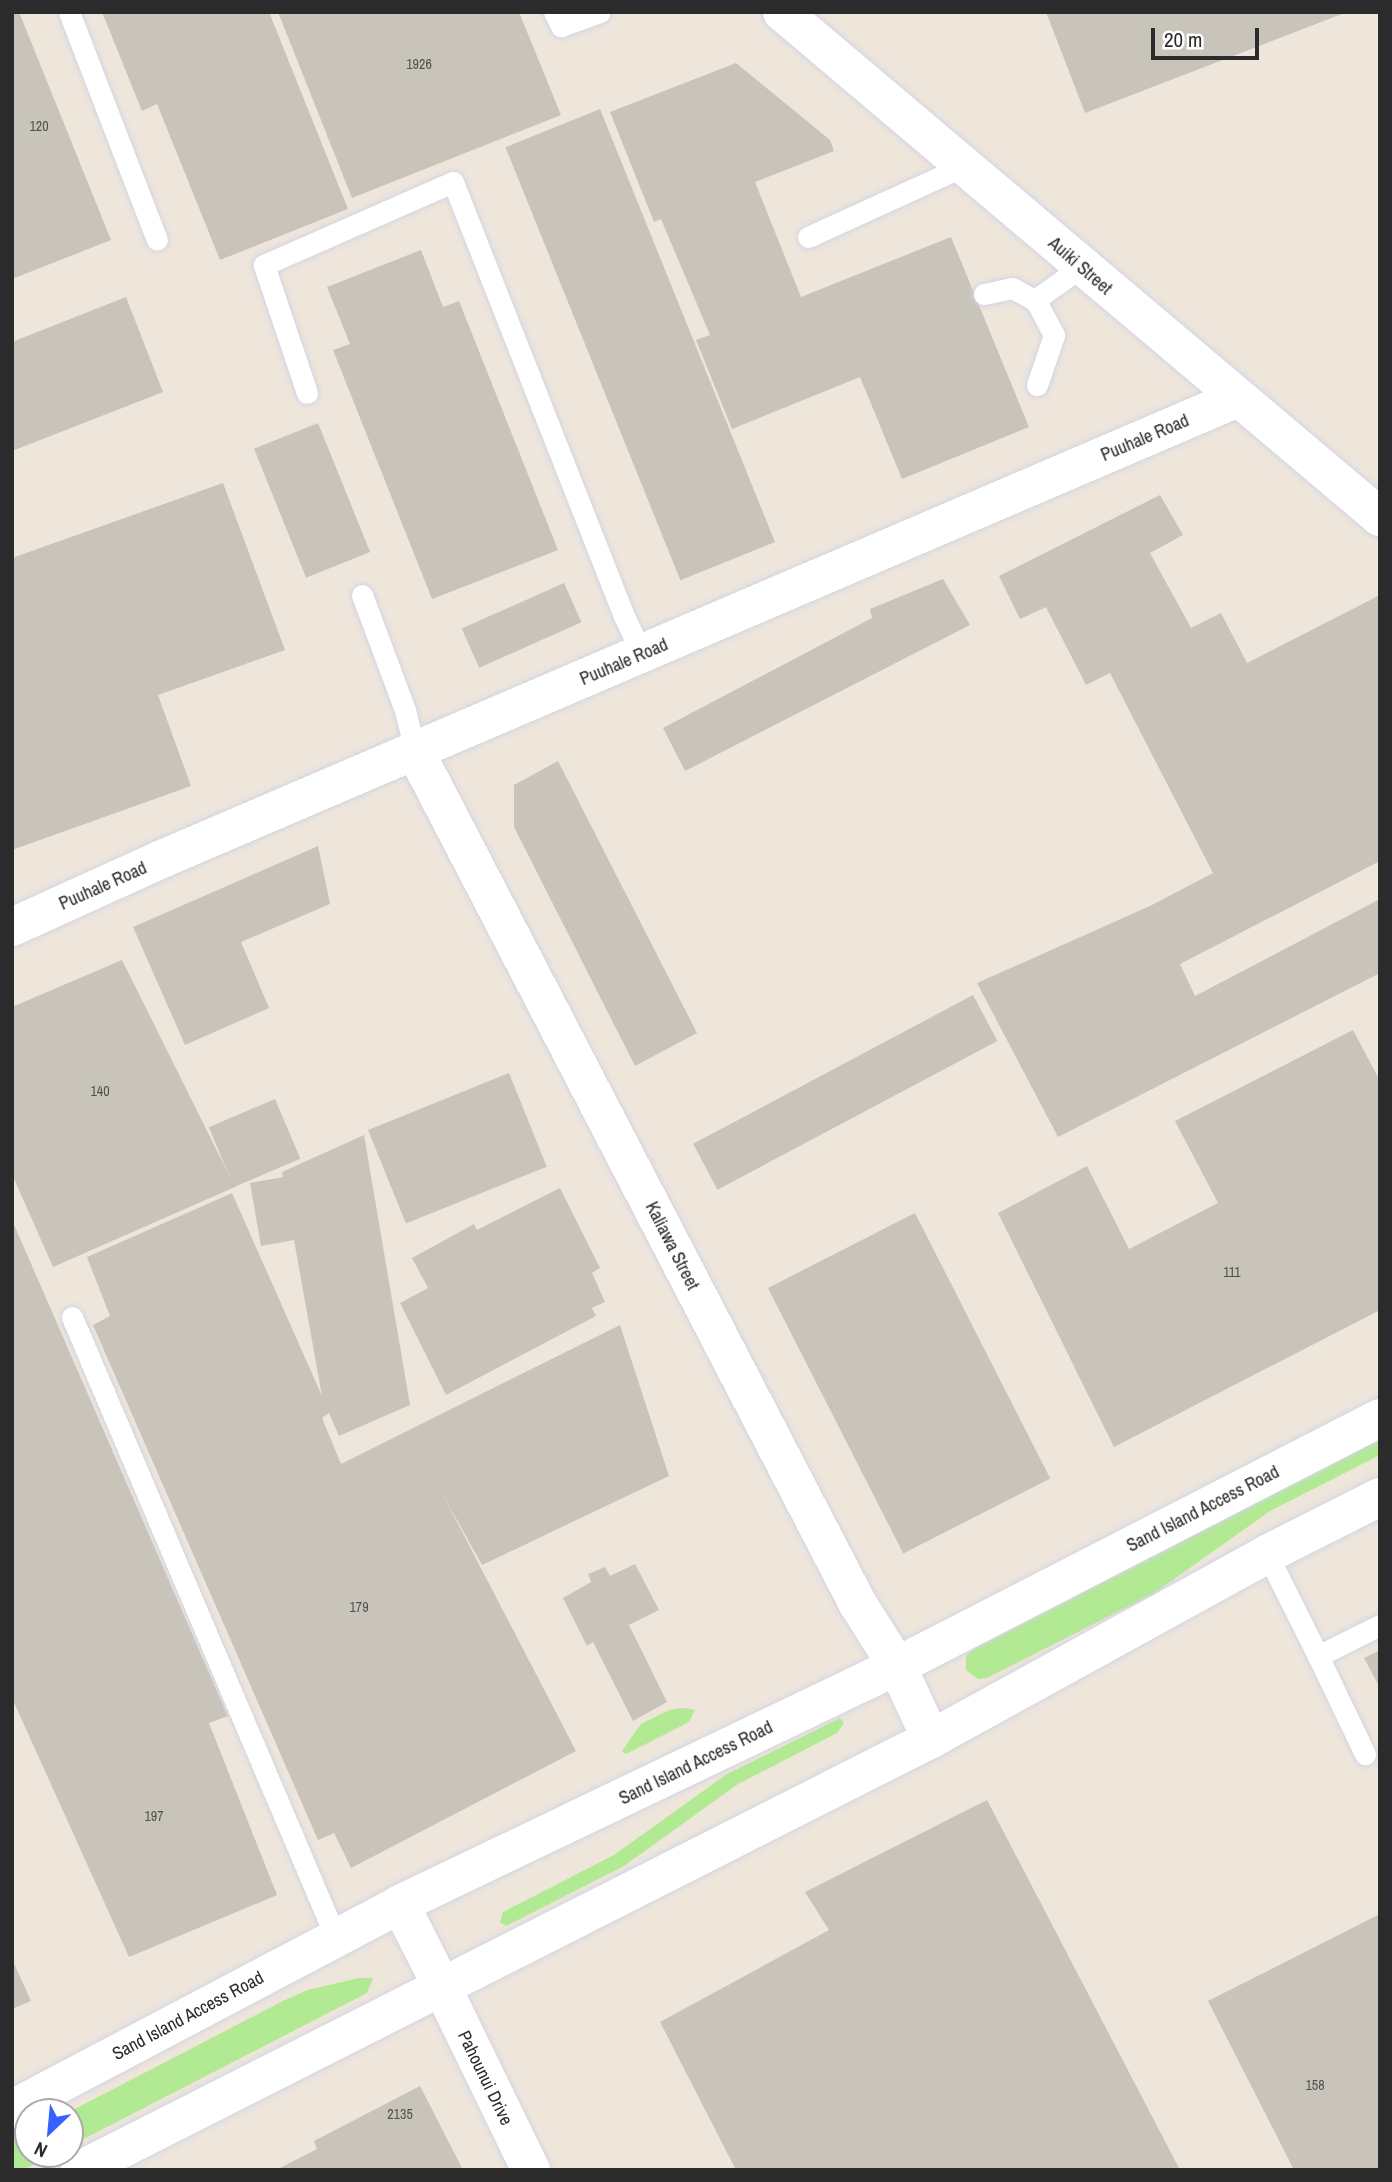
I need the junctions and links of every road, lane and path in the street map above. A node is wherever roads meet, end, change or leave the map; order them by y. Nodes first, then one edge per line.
1 (69, 12) edge
2 (554, 12) edge
3 (600, 12) edge
4 (782, 12) edge
5 (964, 166) junction
6 (808, 237) dead end
7 (157, 240) dead end
8 (1081, 267) junction
9 (984, 294) dead end
10 (1035, 300) junction
11 (1037, 385) dead end
12 (307, 393) dead end
13 (1236, 399) junction
14 (1380, 517) edge
15 (362, 595) dead end
16 (642, 654) junction
17 (415, 751) junction
18 (12, 927) edge
19 (72, 1317) dead end
20 (1380, 1418) edge
21 (1380, 1497) edge
22 (1267, 1554) junction
23 (1380, 1625) edge
24 (1318, 1656) junction
25 (897, 1666) junction
26 (930, 1739) junction
27 (1365, 1754) dead end
28 (400, 1904) junction
29 (336, 1938) junction
30 (441, 1985) junction
31 (12, 2109) edge
32 (80, 2170) edge
33 (531, 2170) edge

1 - 7 lane
2 - 3 lane
4 - 5 street, Auiki Street
5 - 6 lane
5 - 8 street, Auiki Street
8 - 10 lane
8 - 13 street, Auiki Street
9 - 10 lane
10 - 11 lane
12 - 16 lane
13 - 14 street, Auiki Street
13 - 16 street, Puuhale Road
15 - 17 lane
16 - 17 street, Puuhale Road
17 - 18 street, Puuhale Road
17 - 25 street, Kaliawa Street
19 - 29 lane
20 - 25 street, Sand Island Access Road
21 - 22 street
22 - 24 lane
22 - 26 street
23 - 24 lane
24 - 27 lane
25 - 26 street, Kaliawa Street
25 - 28 street, Sand Island Access Road
26 - 30 street
28 - 29 street, Sand Island Access Road
28 - 30 street, Pahounui Drive
29 - 31 street, Sand Island Access Road
30 - 32 street
30 - 33 street, Pahounui Drive

